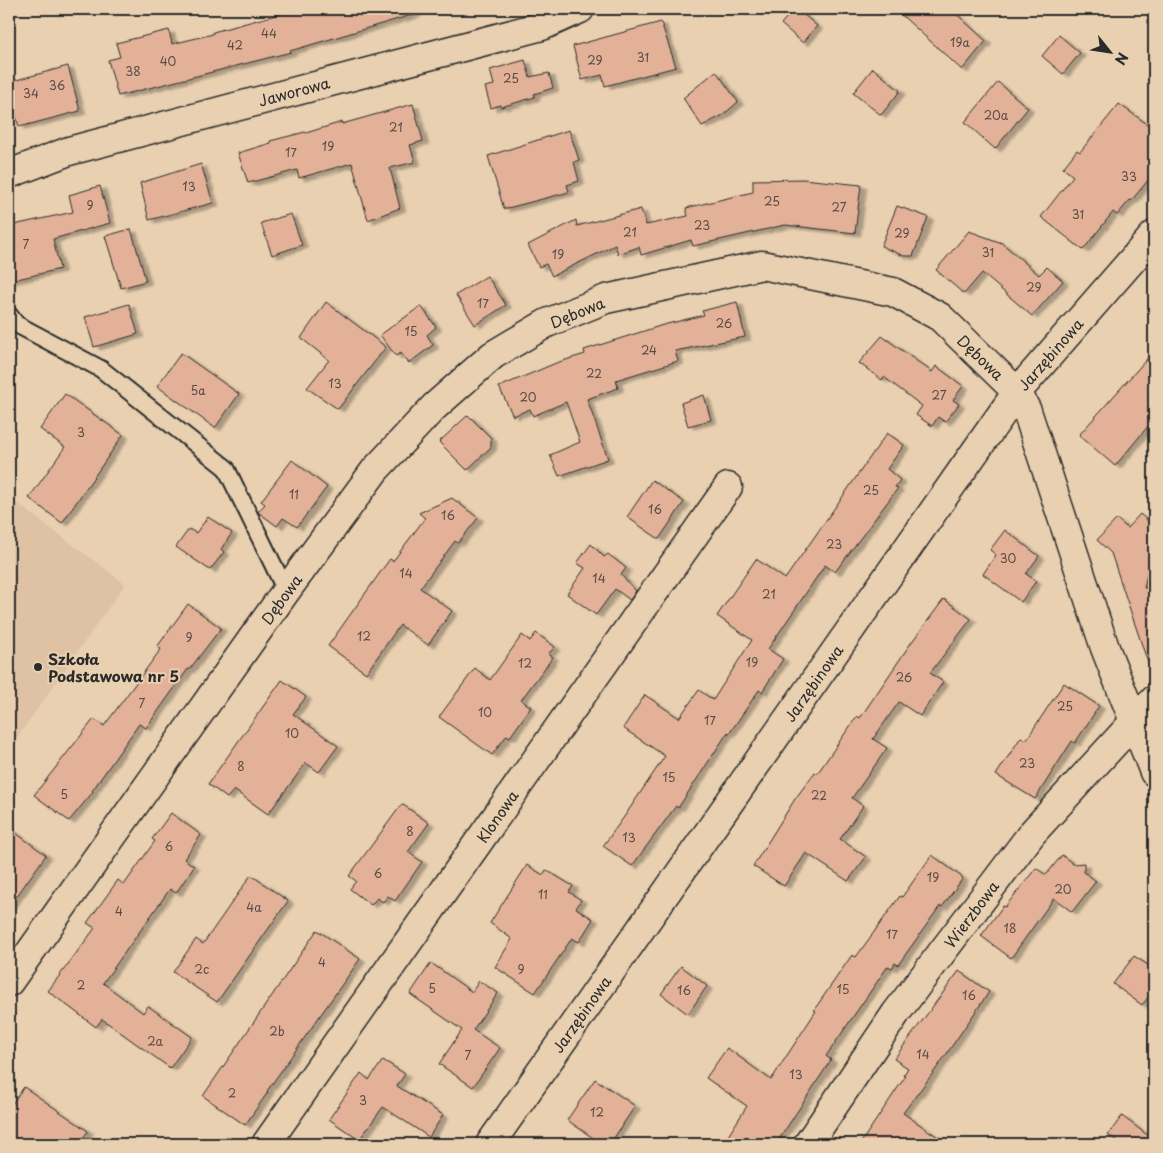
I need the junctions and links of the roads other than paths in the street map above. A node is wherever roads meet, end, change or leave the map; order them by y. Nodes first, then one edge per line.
1 (580, 9) edge
2 (9, 174) edge
3 (1154, 235) edge
4 (9, 315) edge
5 (1016, 392) junction
6 (728, 487) dead end
7 (286, 591) junction
8 (1154, 700) edge
9 (1133, 721) junction
10 (1154, 772) edge
11 (9, 982) edge
12 (266, 1144) edge
13 (490, 1144) edge
14 (808, 1144) edge

1 - 2 street, Jaworowa
3 - 5 street, Jarzębinowa
4 - 7 lane
5 - 7 street, Dębowa
5 - 9 street, Dębowa
5 - 13 street, Jarzębinowa
6 - 12 street, Klonowa
7 - 11 street, Dębowa
8 - 9 street, Wierzbowa
9 - 10 street, Dębowa
9 - 14 street, Wierzbowa

